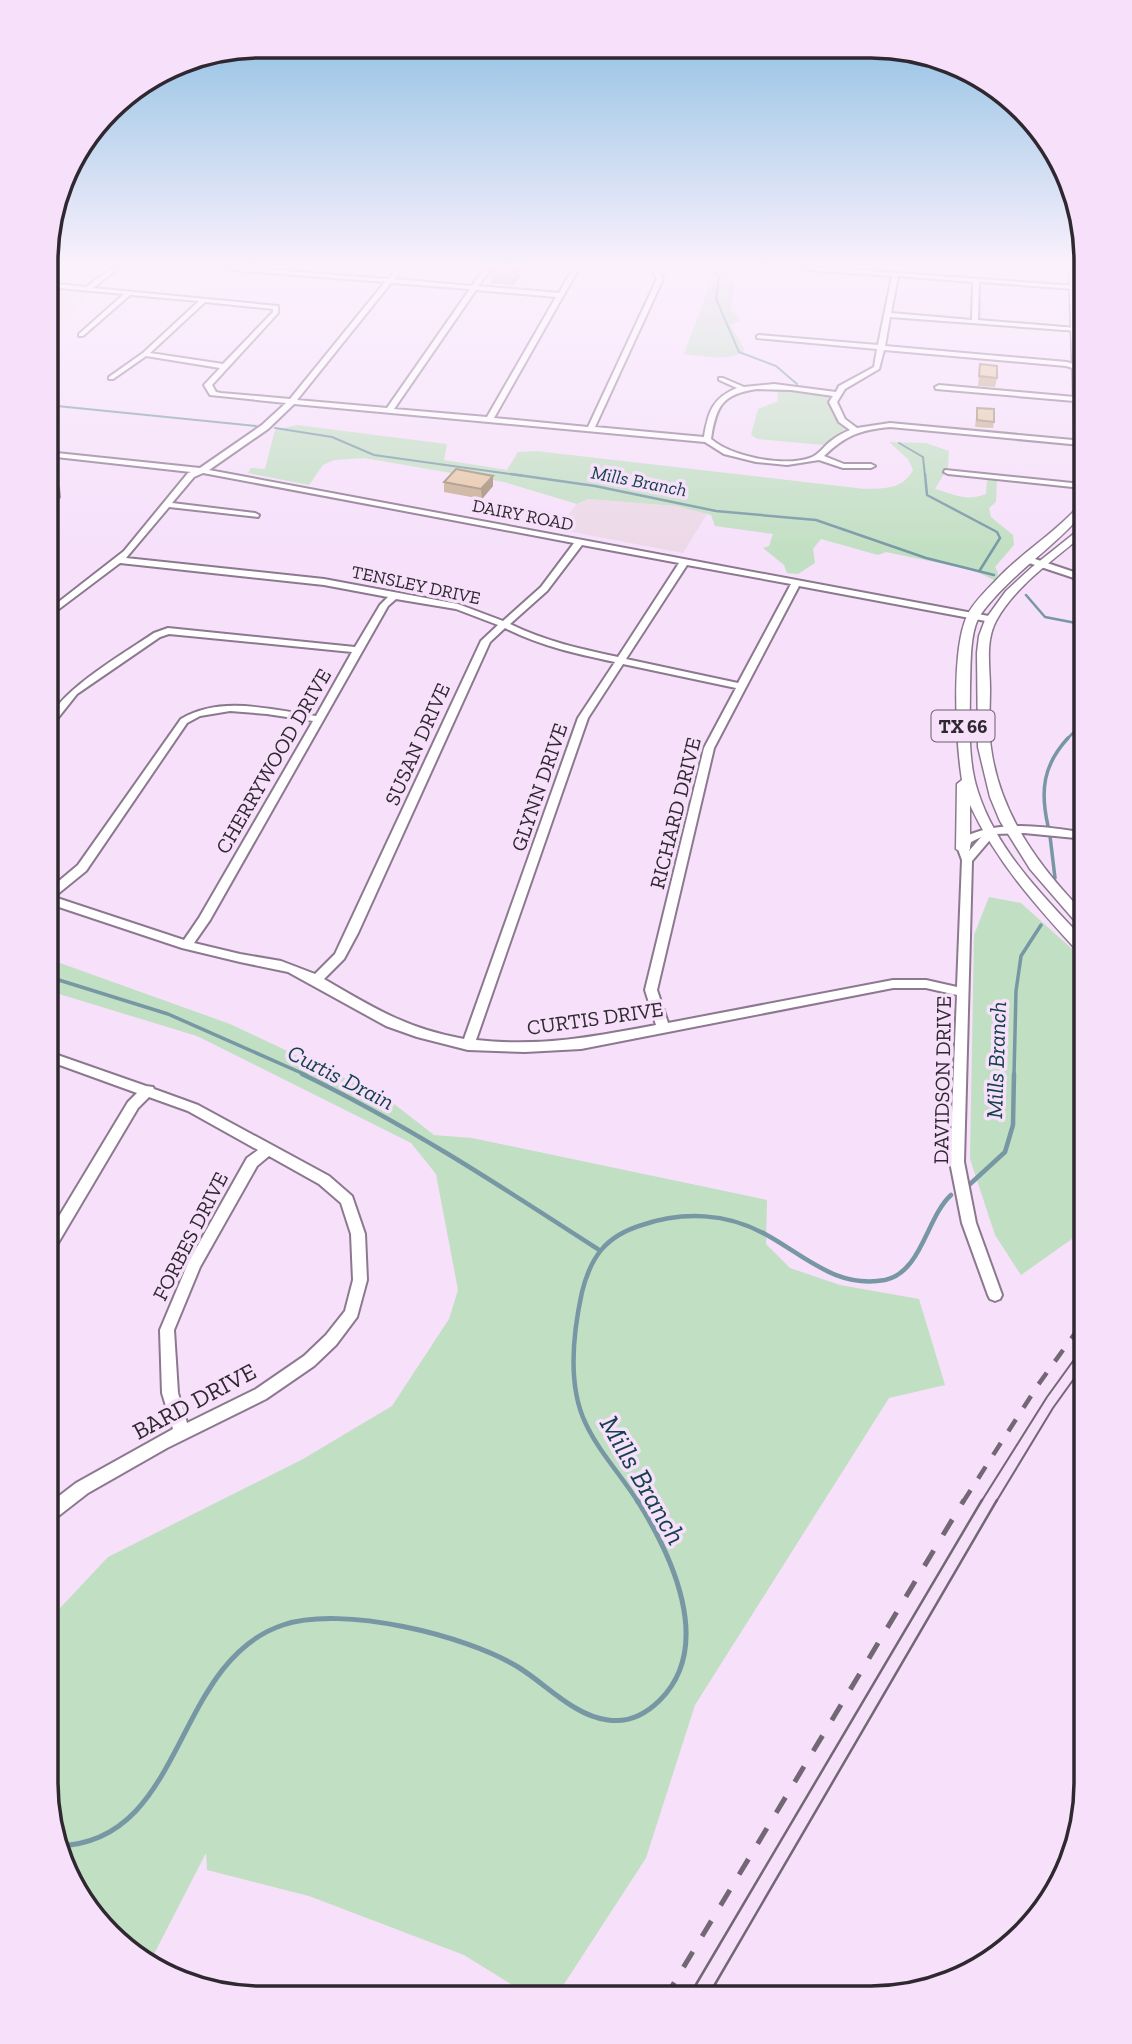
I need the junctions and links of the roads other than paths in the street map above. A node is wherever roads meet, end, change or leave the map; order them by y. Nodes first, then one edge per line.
1 (132, 363) edge
2 (208, 363) edge
3 (228, 363) edge
4 (323, 363) edge
5 (422, 363) edge
6 (522, 363) edge
7 (621, 363) edge
8 (877, 363) edge
9 (1028, 363) edge
10 (226, 366) junction
11 (1074, 368) edge
12 (111, 378) dead end
13 (721, 379) dead end
14 (939, 387) dead end
15 (744, 389) junction
16 (836, 394) junction
17 (1074, 399) edge
18 (292, 402) junction
19 (389, 411) junction
20 (489, 421) junction
21 (590, 430) junction
22 (856, 431) junction
23 (1074, 435) edge
24 (707, 440) junction
25 (58, 455) edge
26 (818, 457) junction
27 (871, 466) dead end
28 (202, 471) junction
29 (948, 472) dead end
30 (1074, 481) edge
31 (176, 496) joint
32 (168, 505) junction
33 (255, 514) dead end
34 (1074, 517) edge
35 (1074, 538) edge
36 (580, 541) junction
37 (1026, 559) junction
38 (119, 560) junction
39 (685, 561) junction
40 (1044, 565) junction
41 (1074, 575) edge
42 (796, 582) junction
43 (393, 597) junction
44 (58, 607) edge
45 (973, 616) junction
46 (991, 619) junction
47 (503, 624) junction
48 (358, 650) junction
49 (619, 661) junction
50 (739, 686) junction
51 (58, 712) edge
52 (318, 719) junction
53 (964, 753) junction
54 (1012, 830) junction
55 (990, 834) junction
56 (1074, 835) edge
57 (965, 855) junction
58 (58, 889) edge
59 (58, 902) edge
60 (1074, 912) edge
61 (1074, 938) edge
62 (187, 943) junction
63 (315, 981) junction
64 (962, 992) junction
65 (663, 1028) junction
66 (468, 1045) junction
67 (58, 1059) edge
68 (148, 1090) junction
69 (268, 1149) junction
70 (58, 1231) edge
71 (995, 1295) dead end
72 (182, 1433) junction
73 (58, 1507) edge

1 - 12 street
2 - 10 street
3 - 10 street
4 - 18 street
5 - 19 street
6 - 20 street
7 - 21 street
8 - 16 street
9 - 11 street
10 - 18 street
13 - 15 street
14 - 17 street
15 - 16 street
15 - 24 street
16 - 22 street
18 - 19 street
18 - 28 street
19 - 20 street
20 - 21 street
21 - 24 street
22 - 23 street
22 - 26 street
24 - 26 street
25 - 28 street, DAIRY ROAD
26 - 27 street
28 - 31 street
28 - 36 street, DAIRY ROAD
29 - 30 street
31 - 32 street
32 - 33 street
32 - 38 street
34 - 37 main road, TX 66
35 - 40 main road
36 - 39 street, DAIRY ROAD
36 - 47 street, SUSAN DRIVE
37 - 40 street
37 - 45 main road, TX 66
38 - 43 street, TENSLEY DRIVE
38 - 44 street
39 - 42 street, DAIRY ROAD
39 - 49 street, GLYNN DRIVE
40 - 41 street
40 - 46 main road
42 - 45 street, DAIRY ROAD
42 - 50 street, RICHARD DRIVE
43 - 47 street, TENSLEY DRIVE
43 - 48 street, CHERRYWOOD DRIVE
45 - 46 street, DAIRY ROAD
45 - 53 main road, TX 66
46 - 54 main road, TX 66
47 - 49 street, TENSLEY DRIVE
47 - 63 street, SUSAN DRIVE
48 - 51 street
48 - 52 street, CHERRYWOOD DRIVE
49 - 50 street, TENSLEY DRIVE
49 - 66 street, GLYNN DRIVE
50 - 65 street, RICHARD DRIVE
52 - 58 street
52 - 62 street, CHERRYWOOD DRIVE
53 - 55 main road, TX 66
53 - 57 main road
54 - 55 street
54 - 56 street
54 - 60 main road, TX 66
55 - 57 street
55 - 61 main road, TX 66
57 - 64 street, DAVIDSON DRIVE
59 - 62 street, CURTIS DRIVE
62 - 63 street, CURTIS DRIVE
63 - 66 street, CURTIS DRIVE
64 - 65 street, CURTIS DRIVE
64 - 71 street, DAVIDSON DRIVE
65 - 66 street, CURTIS DRIVE
67 - 68 street
68 - 69 street
68 - 70 street
69 - 72 street, FORBES DRIVE
69 - 72 street, BARD DRIVE
72 - 73 street, BARD DRIVE

